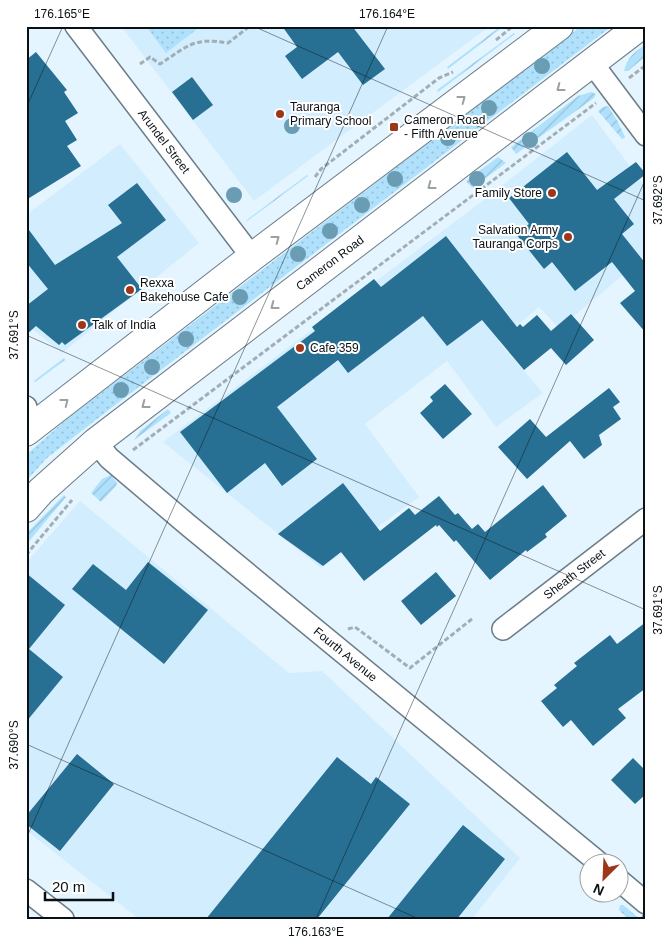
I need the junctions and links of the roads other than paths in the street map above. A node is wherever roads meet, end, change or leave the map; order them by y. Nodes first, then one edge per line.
1 (76, 26) edge
2 (558, 26) edge
3 (640, 26) edge
4 (592, 64) junction
5 (646, 135) edge
6 (252, 257) junction
7 (27, 423) edge
8 (96, 442) junction
9 (26, 508) edge
10 (646, 519) edge
11 (503, 630) dead end
12 (586, 852) edge
13 (630, 889) edge
14 (26, 890) edge
15 (646, 903) edge
16 (63, 919) edge

1 - 6 street, Arundel Street
6 -> 2 main road
3 - 4 main road, Cameron Road
4 - 5 street
4 -> 8 main road, Cameron Road
7 -> 6 main road
8 - 9 main road, Cameron Road
8 - 12 street, Fourth Avenue
10 - 11 street, Sheath Street
13 - 15 street
14 - 16 street

